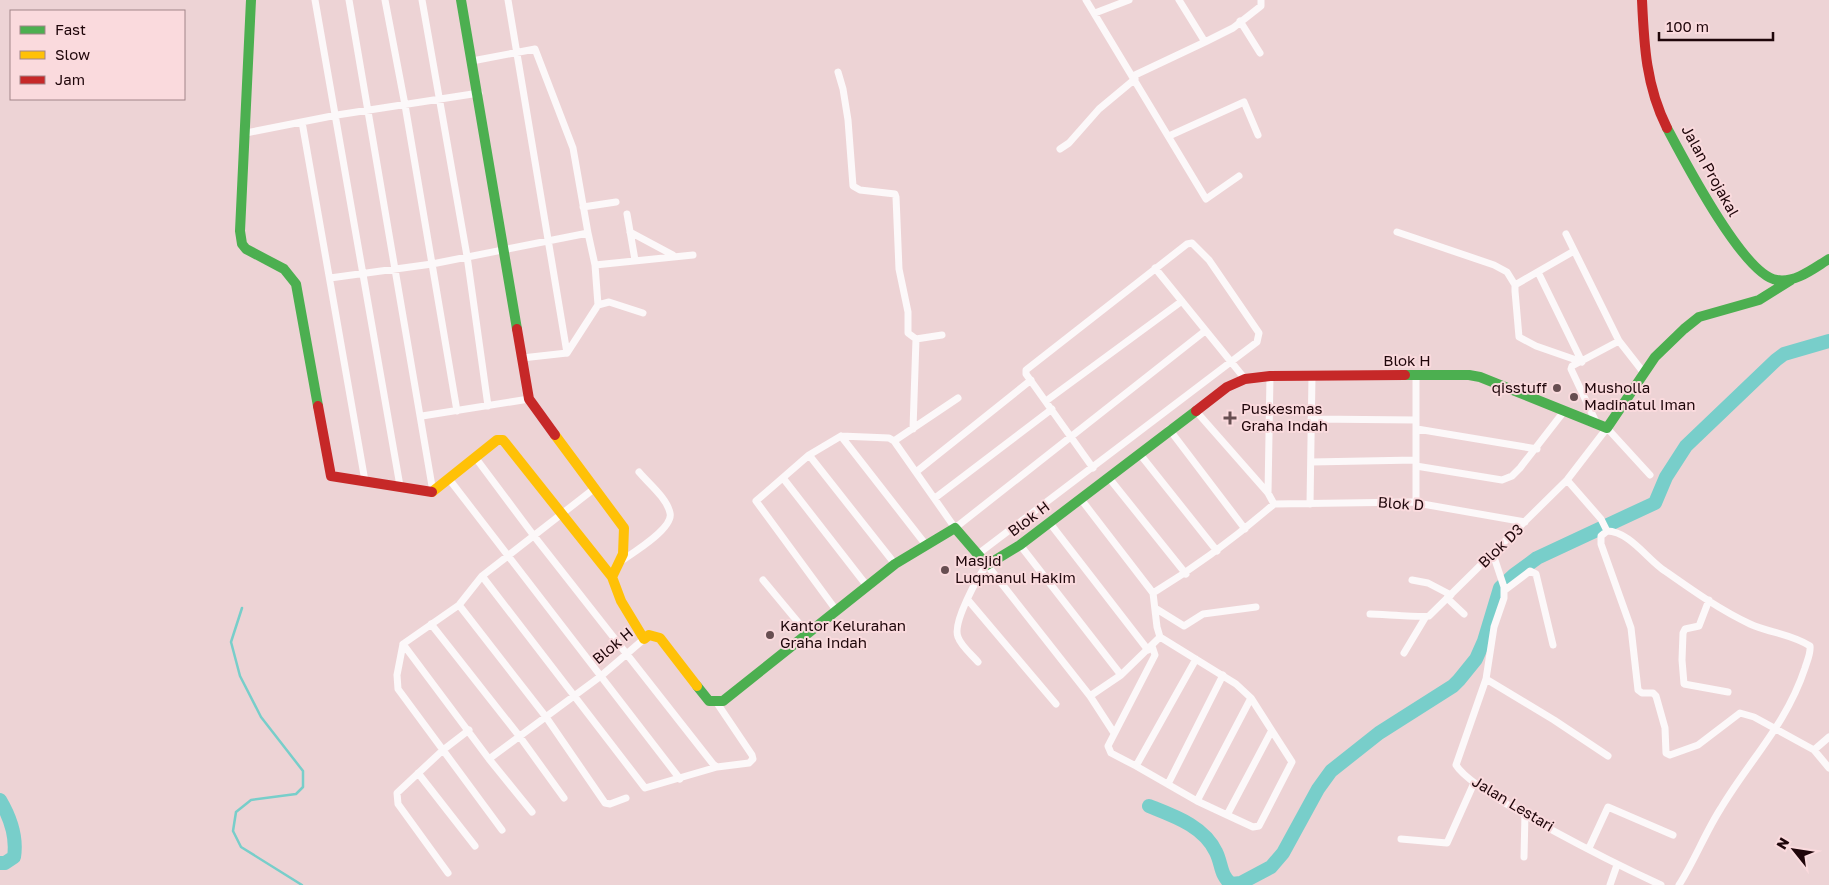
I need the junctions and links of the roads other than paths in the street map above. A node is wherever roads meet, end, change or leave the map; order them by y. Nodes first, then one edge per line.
1 (251, 0) edge
2 (315, 0) edge
3 (350, 0) edge
4 (385, 0) edge
5 (422, 0) edge
6 (461, 0) edge
7 (508, 0) edge
8 (1086, 0) edge
9 (1129, 0) edge
10 (1179, 0) edge
11 (1261, 0) edge
12 (1642, 0) edge
13 (1095, 14) junction
14 (1240, 21) junction
15 (1205, 42) junction
16 (516, 53) junction
17 (1260, 53) dead end
18 (472, 61) junction
19 (838, 72) dead end
20 (1134, 77) junction
21 (479, 93) junction
22 (438, 99) junction
23 (405, 105) junction
24 (370, 110) junction
25 (336, 115) junction
26 (302, 122) junction
27 (246, 133) junction
28 (1258, 135) dead end
29 (1168, 136) junction
30 (1060, 149) dead end
31 (1238, 176) dead end
32 (616, 202) dead end
33 (583, 206) junction
34 (627, 214) dead end
35 (630, 232) junction
36 (1397, 232) dead end
37 (588, 233) junction
38 (1566, 234) dead end
39 (548, 242) junction
40 (504, 248) junction
41 (1574, 251) junction
42 (673, 255) junction
43 (693, 255) dead end
44 (467, 256) junction
45 (1829, 258) edge
46 (635, 260) junction
47 (432, 264) junction
48 (595, 265) junction
49 (1155, 268) junction
50 (395, 270) junction
51 (1538, 272) junction
52 (363, 273) junction
53 (330, 278) junction
54 (1791, 280) junction
55 (1515, 285) junction
56 (1182, 301) junction
57 (598, 305) junction
58 (643, 313) dead end
59 (1205, 331) junction
60 (942, 335) dead end
61 (916, 339) junction
62 (1619, 341) junction
63 (567, 353) junction
64 (522, 358) junction
65 (1231, 362) junction
66 (1582, 362) junction
67 (1644, 373) junction
68 (1270, 376) junction
69 (1312, 376) junction
70 (1416, 377) junction
71 (1245, 379) junction
72 (1031, 380) junction
73 (529, 398) junction
74 (958, 398) dead end
75 (1046, 401) junction
76 (488, 406) junction
77 (1052, 410) junction
78 (1195, 410) junction
79 (1565, 410) junction
80 (457, 411) junction
81 (422, 416) junction
82 (1311, 419) junction
83 (1416, 420) junction
84 (1596, 422) junction
85 (1607, 428) junction
86 (913, 429) junction
87 (1169, 429) junction
88 (1416, 429) junction
89 (841, 436) junction
90 (1071, 438) junction
91 (894, 441) junction
92 (1537, 448) junction
93 (1139, 453) junction
94 (809, 455) junction
95 (476, 457) junction
96 (1311, 462) junction
97 (1416, 463) junction
98 (1093, 468) junction
99 (639, 472) dead end
100 (916, 472) junction
101 (1650, 475) dead end
102 (783, 478) junction
103 (1109, 478) junction
104 (449, 479) junction
105 (1567, 480) junction
106 (365, 481) junction
107 (400, 486) junction
108 (595, 488) junction
109 (433, 492) junction
110 (1268, 493) junction
111 (936, 498) junction
112 (1080, 498) junction
113 (1274, 504) junction
114 (1310, 504) junction
115 (1416, 504) junction
116 (562, 514) junction
117 (1049, 522) junction
118 (1525, 522) junction
119 (955, 528) junction
120 (1245, 529) junction
121 (1607, 530) junction
122 (534, 536) junction
123 (926, 545) junction
124 (1020, 546) junction
125 (1217, 550) junction
126 (978, 554) junction
127 (1493, 554) junction
128 (509, 555) junction
129 (621, 561) junction
130 (895, 564) junction
131 (987, 564) junction
132 (1186, 574) junction
133 (482, 576) junction
134 (612, 577) junction
135 (763, 580) dead end
136 (1412, 580) dead end
137 (867, 586) junction
138 (1505, 588) junction
139 (1153, 593) junction
140 (1449, 597) junction
141 (968, 600) junction
142 (1709, 600) junction
143 (459, 605) junction
144 (1256, 607) dead end
145 (1155, 608) junction
146 (836, 610) junction
147 (1370, 614) dead end
148 (1464, 614) dead end
149 (1424, 618) junction
150 (431, 624) junction
151 (808, 633) junction
152 (1160, 637) junction
153 (644, 639) junction
154 (403, 644) junction
155 (1553, 645) dead end
156 (1150, 648) junction
157 (628, 653) junction
158 (1404, 653) dead end
159 (1196, 659) junction
160 (978, 662) dead end
161 (1121, 675) junction
162 (1223, 675) junction
163 (601, 676) junction
164 (1486, 679) junction
165 (1728, 692) dead end
166 (1090, 696) junction
167 (573, 697) junction
168 (1251, 698) junction
169 (716, 703) junction
170 (1056, 704) dead end
171 (546, 717) junction
172 (1777, 729) junction
173 (469, 730) junction
174 (1271, 732) junction
175 (1114, 733) junction
176 (520, 737) junction
177 (1829, 737) edge
178 (443, 750) junction
179 (1814, 750) junction
180 (1608, 756) dead end
181 (489, 759) junction
182 (1136, 766) junction
183 (717, 767) junction
184 (1829, 768) edge
185 (418, 773) junction
186 (680, 779) junction
187 (1474, 783) junction
188 (1168, 784) junction
189 (564, 798) dead end
190 (626, 798) dead end
191 (1197, 801) junction
192 (532, 812) dead end
193 (1525, 813) junction
194 (1228, 815) junction
195 (502, 830) dead end
196 (1674, 835) dead end
197 (1402, 839) dead end
198 (475, 846) dead end
199 (1589, 848) junction
200 (1524, 857) dead end
201 (1617, 865) junction
202 (448, 873) dead end
203 (1610, 885) edge
204 (1662, 885) edge
205 (1679, 885) edge

1 - 27 street
2 - 25 street
3 - 24 street
4 - 23 street
5 - 22 street
6 - 18 street
7 - 16 street
8 - 13 street
9 - 13 street
10 - 15 street
11 - 14 street
12 - 54 street, Jalan Projakal
13 - 20 street
14 - 15 street
14 - 17 street
15 - 20 street
16 - 18 street
16 - 33 street
16 - 39 street
18 - 21 street
19 - 61 street
20 - 29 street
20 - 30 street
21 - 22 street
21 - 40 street
22 - 23 street
22 - 44 street
23 - 24 street
23 - 47 street
24 - 25 street
24 - 50 street
25 - 26 street
25 - 52 street
26 - 27 street
26 - 53 street
27 - 106 street
28 - 29 street
29 - 31 street
32 - 33 street
33 - 37 street
34 - 35 street
35 - 42 street
35 - 46 street
36 - 55 street
37 - 39 street
37 - 48 street
38 - 41 street
39 - 40 street
39 - 63 street
40 - 44 street
40 - 64 street
41 - 51 street
41 - 62 street
42 - 43 street
42 - 46 street
44 - 47 street
44 - 76 street
45 - 54 street
46 - 48 street
47 - 50 street
47 - 80 street
48 - 57 street
49 - 56 street
49 - 65 street
49 - 72 street
50 - 52 street
50 - 81 street
51 - 55 street
51 - 66 street
52 - 53 street
52 - 107 street
53 - 106 street
54 - 67 street
55 - 66 street
56 - 59 street
56 - 75 street
57 - 58 street
57 - 63 street
59 - 65 street
59 - 90 street
60 - 61 street
61 - 86 street
62 - 66 street
62 - 67 street
63 - 64 street
64 - 73 street
65 - 71 street
65 - 98 street
66 - 84 street
67 - 85 street
68 - 69 street, Blok H
68 - 71 street, Blok H
68 - 110 street
69 - 70 street, Blok H
69 - 82 street
70 - 79 street, Blok H
70 - 83 street
71 - 78 street, Blok H
72 - 75 street
72 - 100 street
73 - 76 street
73 - 108 street
74 - 86 street
75 - 77 street
76 - 80 street
77 - 90 street
77 - 111 street
78 - 87 street, Blok H
78 - 110 street
79 - 84 street, Blok H
79 - 92 street
80 - 81 street
81 - 109 street
82 - 83 street
82 - 96 street
83 - 88 street
84 - 85 street, Blok H
85 - 101 street
85 - 105 street, Blok D3
86 - 91 street
87 - 93 street, Blok H
87 - 120 street
88 - 92 street
88 - 97 street
89 - 91 street
89 - 94 street
89 - 123 street
90 - 98 street
90 - 119 street
91 - 100 street
92 - 97 street
93 - 103 street, Blok H
93 - 125 street
94 - 102 street
94 - 130 street
95 - 104 street
95 - 116 street
95 - 122 street
96 - 97 street
96 - 114 street
97 - 115 street
98 - 126 street
99 - 129 street
100 - 111 street
102 - 137 street
102 - 146 street
103 - 112 street, Blok H
103 - 132 street
104 - 109 street
104 - 128 street
105 - 118 street, Blok D3
105 - 121 street
106 - 107 street
107 - 109 street
108 - 116 street
108 - 129 street
110 - 113 street
111 - 119 street
112 - 117 street, Blok H
112 - 139 street
113 - 114 street, Blok D
113 - 120 street
114 - 115 street, Blok D
115 - 118 street, Blok D
116 - 122 street
116 - 134 street
117 - 124 street, Blok H
117 - 156 street
118 - 127 street, Blok D3
119 - 123 street
119 - 126 street
120 - 125 street
121 - 142 street
121 - 172 street
122 - 128 street
122 - 157 street
123 - 130 street
124 - 131 street, Blok H
124 - 161 street
125 - 132 street
126 - 131 street
127 - 138 street
127 - 140 street, Blok D3
128 - 133 street
128 - 163 street
129 - 134 street
130 - 137 street
131 - 141 street
131 - 166 street
132 - 139 street
133 - 143 street
133 - 167 street
134 - 153 street
135 - 151 street
136 - 140 street
137 - 146 street
138 - 155 street
138 - 164 street, Jalan Lestari
139 - 145 street
140 - 148 street
140 - 149 street, Blok D3
141 - 160 street
141 - 170 street
142 - 165 street
142 - 172 street
143 - 150 street
143 - 171 street
144 - 145 street
145 - 152 street
146 - 151 street
147 - 149 street
149 - 158 street, Blok D3
150 - 154 street
150 - 176 street
151 - 169 street
152 - 156 street
152 - 159 street
153 - 157 street, Blok H
153 - 169 street, Blok H
154 - 173 street
154 - 178 street
156 - 161 street
156 - 175 street
157 - 163 street, Blok H
157 - 183 street
159 - 162 street
159 - 182 street
161 - 166 street
162 - 168 street
162 - 188 street
163 - 167 street, Blok H
163 - 186 street
164 - 180 street
164 - 187 street, Jalan Lestari
166 - 175 street
167 - 171 street, Blok H
167 - 186 street
168 - 174 street
168 - 191 street
169 - 183 street
171 - 176 street, Blok H
171 - 190 street
172 - 179 street
172 - 205 street
173 - 178 street
173 - 181 street
174 - 194 street
174 - 194 street
175 - 182 street
176 - 181 street, Blok H
176 - 189 street
177 - 179 street
178 - 185 street
178 - 195 street
179 - 184 street
181 - 192 street
182 - 188 street
183 - 186 street
185 - 198 street
185 - 202 street
187 - 193 street, Jalan Lestari
187 - 197 street
188 - 191 street
191 - 194 street
193 - 199 street, Jalan Lestari
193 - 200 street
196 - 199 street
199 - 201 street, Jalan Lestari
201 - 203 street
201 - 204 street, Jalan Lestari

